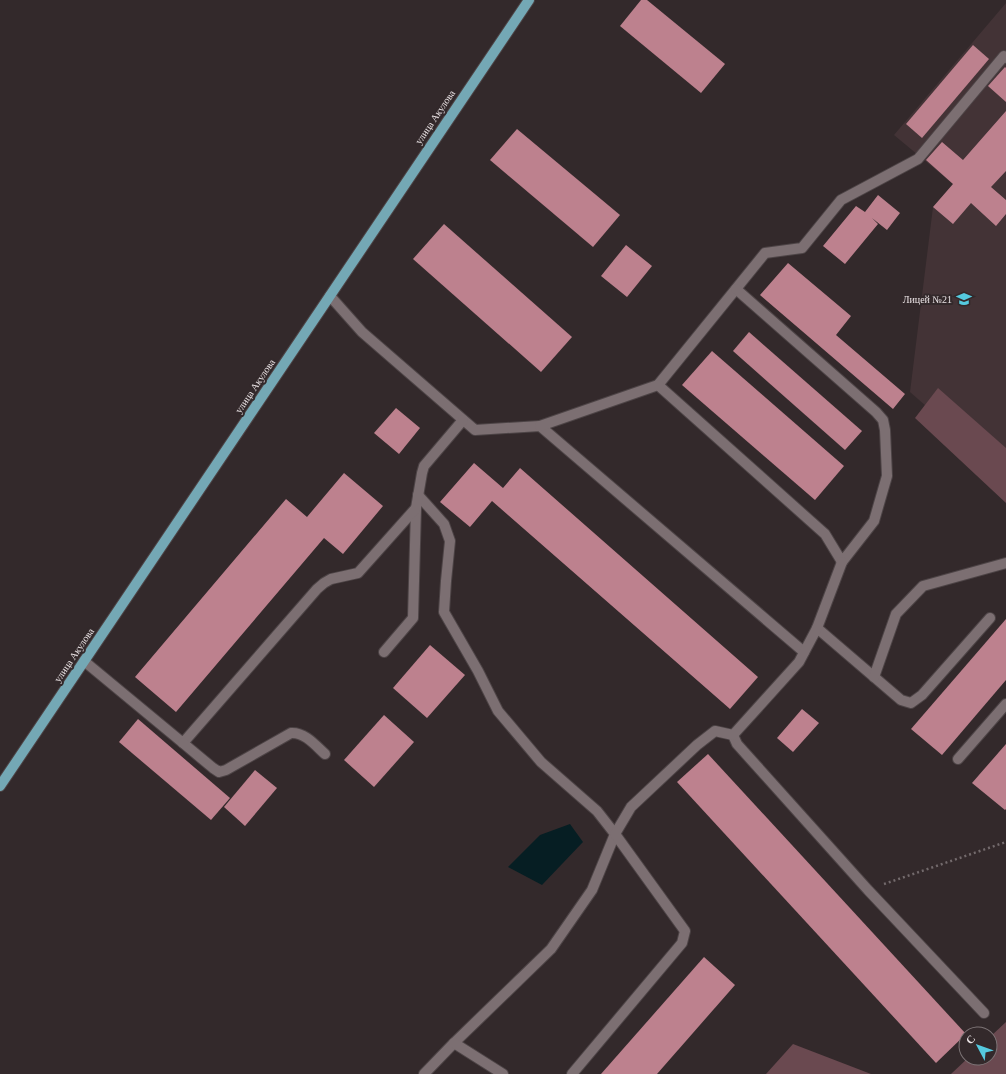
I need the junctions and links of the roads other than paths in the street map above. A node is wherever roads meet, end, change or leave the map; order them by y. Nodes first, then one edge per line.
1 (529, 0) edge
2 (1006, 58) edge
3 (736, 289) junction
4 (330, 296) junction
5 (658, 385) junction
6 (463, 420) junction
7 (540, 426) junction
8 (418, 495) junction
9 (416, 508) junction
10 (842, 562) junction
11 (1006, 563) edge
12 (990, 618) dead end
13 (817, 628) junction
14 (384, 652) dead end
15 (804, 652) junction
16 (84, 661) junction
17 (874, 677) junction
18 (1006, 704) edge
19 (733, 735) junction
20 (183, 743) junction
21 (325, 754) dead end
22 (958, 759) dead end
23 (0, 786) edge
24 (615, 834) junction
25 (984, 1013) dead end
26 (454, 1044) junction
27 (424, 1074) edge
28 (503, 1074) edge
29 (572, 1074) edge

1 - 4 main road, улица Акулова
2 - 3 lane
3 - 5 lane
3 - 10 lane
4 - 6 lane
4 - 16 main road, улица Акулова
5 - 7 lane
5 - 10 lane
6 - 7 lane
6 - 8 lane
7 - 15 lane
8 - 9 lane
8 - 24 lane
9 - 14 lane
9 - 20 lane
10 - 13 lane
11 - 17 lane
12 - 17 lane
13 - 15 lane
13 - 17 lane
15 - 19 lane
16 - 20 lane
16 - 23 main road, улица Акулова
18 - 22 lane
19 - 24 lane
19 - 25 lane
20 - 21 lane
24 - 26 lane
24 - 29 lane
26 - 27 lane
26 - 28 lane

